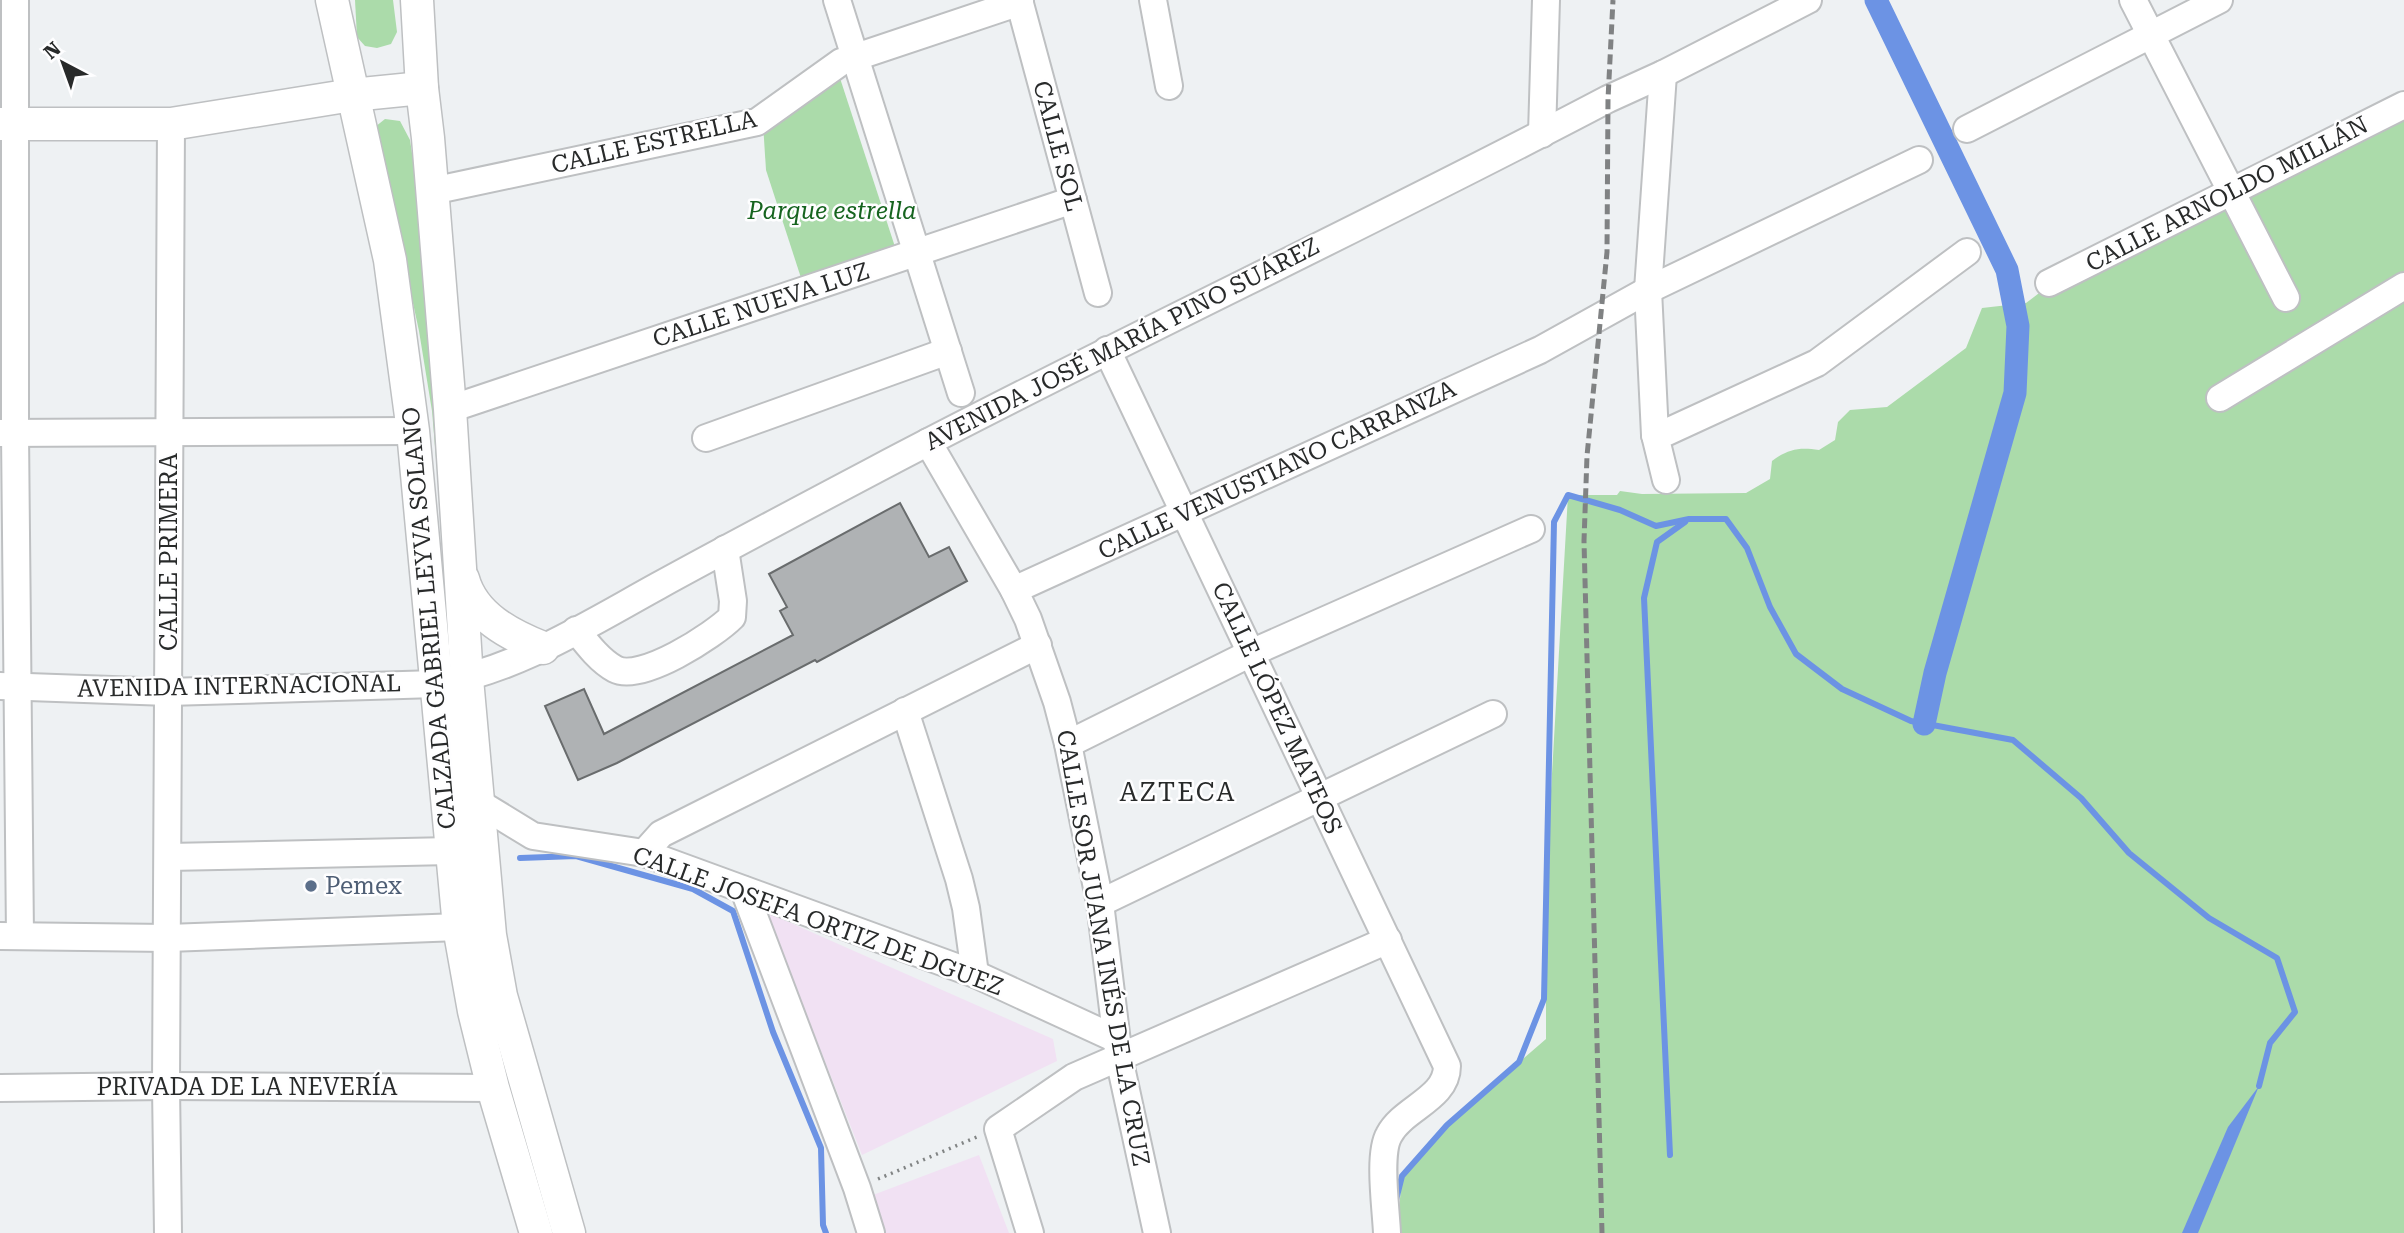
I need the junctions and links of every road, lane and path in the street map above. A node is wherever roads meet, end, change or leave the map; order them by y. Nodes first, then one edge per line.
1 (15, 0) edge
2 (332, 0) edge
3 (417, 0) edge
4 (836, 0) edge
5 (1153, 0) edge
6 (1546, 0) edge
7 (1808, 0) edge
8 (2133, 0) edge
9 (2219, 0) edge
10 (1019, 1) edge
11 (2151, 34) junction
12 (855, 57) junction
13 (1663, 74) junction
14 (1169, 86) dead end
15 (422, 88) junction
16 (352, 95) junction
17 (2404, 105) edge
18 (8, 124) edge
19 (171, 124) junction
20 (1966, 129) dead end
21 (1542, 134) junction
22 (1919, 160) dead end
23 (432, 191) junction
24 (2231, 192) junction
25 (1073, 200) junction
26 (1967, 252) dead end
27 (917, 254) junction
28 (2049, 283) dead end
29 (2404, 286) edge
30 (1648, 290) junction
31 (1098, 293) dead end
32 (2286, 298) dead end
33 (1108, 349) junction
34 (948, 351) junction
35 (961, 393) dead end
36 (2220, 398) dead end
37 (450, 409) junction
38 (413, 430) junction
39 (170, 431) junction
40 (8, 433) edge
41 (1655, 435) junction
42 (706, 438) dead end
43 (928, 442) junction
44 (1666, 480) dead end
45 (1184, 512) junction
46 (1531, 529) dead end
47 (725, 549) junction
48 (460, 570) junction
49 (1014, 590) junction
50 (576, 631) junction
51 (1038, 645) junction
52 (543, 648) junction
53 (1251, 653) junction
54 (467, 679) junction
55 (436, 684) junction
56 (8, 686) edge
57 (168, 692) junction
58 (905, 711) junction
59 (1493, 714) dead end
60 (1068, 744) junction
61 (1320, 797) junction
62 (478, 803) junction
63 (451, 851) junction
64 (645, 853) junction
65 (168, 857) junction
66 (744, 890) junction
67 (1100, 903) junction
68 (458, 927) junction
69 (10, 936) edge
70 (168, 937) junction
71 (1388, 940) junction
72 (975, 974) junction
73 (1117, 1049) junction
74 (166, 1086) junction
75 (0, 1088) edge
76 (493, 1088) junction
77 (998, 1129) junction
78 (857, 1188) junction
79 (168, 1233) edge
80 (536, 1233) edge
81 (569, 1233) edge
82 (871, 1233) edge
83 (1030, 1233) edge
84 (1157, 1233) edge
85 (1387, 1233) edge

1 - 18 street
2 - 16 main road, CALZADA GABRIEL LEYVA SOLANO
3 - 15 main road, CALZADA GABRIEL LEYVA SOLANO
4 - 12 street
5 - 14 street
6 - 21 street
7 - 13 street, AVENIDA JOSÉ MARÍA PINO SUÁREZ
8 - 11 street
9 - 11 street
10 - 12 street, CALLE ESTRELLA
10 - 25 street, CALLE SOL
11 - 20 street
11 - 24 street
12 - 23 street, CALLE ESTRELLA
12 - 27 street
13 - 21 street, AVENIDA JOSÉ MARÍA PINO SUÁREZ
13 - 30 street
15 - 16 main road
15 - 23 main road, CALZADA GABRIEL LEYVA SOLANO
16 - 19 main road
16 - 38 main road, CALZADA GABRIEL LEYVA SOLANO
17 - 24 street, CALLE ARNOLDO MILLÁN
18 - 19 main road
18 - 40 street
19 - 39 street, CALLE PRIMERA
21 - 33 street, AVENIDA JOSÉ MARÍA PINO SUÁREZ
22 - 30 street, CALLE VENUSTIANO CARRANZA
23 - 37 main road, CALZADA GABRIEL LEYVA SOLANO
24 - 28 street, CALLE ARNOLDO MILLÁN
24 - 32 street
25 - 27 street, CALLE NUEVA LUZ
25 - 31 street, CALLE SOL
26 - 41 street
27 - 34 street
27 - 37 street, CALLE NUEVA LUZ
29 - 36 street
30 - 41 street
30 - 45 street, CALLE VENUSTIANO CARRANZA
33 - 43 street, AVENIDA JOSÉ MARÍA PINO SUÁREZ
33 - 45 street, CALLE LÓPEZ MATEOS
34 - 35 street
34 - 42 street
37 - 48 main road, CALZADA GABRIEL LEYVA SOLANO
38 - 39 street
38 - 55 main road, CALZADA GABRIEL LEYVA SOLANO
39 - 40 street
39 - 57 street, CALLE PRIMERA
40 - 56 street
41 - 44 street
43 - 47 street, AVENIDA JOSÉ MARÍA PINO SUÁREZ
43 - 49 street, CALLE SOR JUANA INÉS DE LA CRUZ
45 - 49 street, CALLE VENUSTIANO CARRANZA
45 - 53 street, CALLE LÓPEZ MATEOS
46 - 53 street
47 - 50 street, AVENIDA JOSÉ MARÍA PINO SUÁREZ
47 - 50 street
48 - 52 main road
48 - 54 main road, CALZADA GABRIEL LEYVA SOLANO
49 - 51 street, CALLE SOR JUANA INÉS DE LA CRUZ
50 - 52 street, AVENIDA JOSÉ MARÍA PINO SUÁREZ
51 - 58 street
51 - 60 street, CALLE SOR JUANA INÉS DE LA CRUZ
52 - 54 street, AVENIDA JOSÉ MARÍA PINO SUÁREZ
53 - 60 street
53 - 61 street, CALLE LÓPEZ MATEOS
54 - 55 street, AVENIDA JOSÉ MARÍA PINO SUÁREZ
54 - 62 main road, CALZADA GABRIEL LEYVA SOLANO
55 - 57 street, AVENIDA INTERNACIONAL
55 - 63 main road, CALZADA GABRIEL LEYVA SOLANO
56 - 57 street, AVENIDA INTERNACIONAL
56 - 69 street
57 - 65 street, CALLE PRIMERA
58 - 64 street
58 - 72 street
59 - 61 street
60 - 67 street, CALLE SOR JUANA INÉS DE LA CRUZ
61 - 67 street
61 - 71 street, CALLE LÓPEZ MATEOS
62 - 64 street, CALLE JOSEFA ORTIZ DE DGUEZ
62 - 81 main road, CALZADA GABRIEL LEYVA SOLANO
63 - 65 street
63 - 68 main road, CALZADA GABRIEL LEYVA SOLANO
64 - 66 street, CALLE JOSEFA ORTIZ DE DGUEZ
65 - 70 street, CALLE PRIMERA
66 - 72 street, CALLE JOSEFA ORTIZ DE DGUEZ
66 - 78 street
67 - 73 street, CALLE SOR JUANA INÉS DE LA CRUZ
68 - 70 street
68 - 76 main road, CALZADA GABRIEL LEYVA SOLANO
69 - 70 street
70 - 74 street, CALLE PRIMERA
71 - 73 street
71 - 85 street, CALLE LÓPEZ MATEOS
72 - 73 street, CALLE JOSEFA ORTIZ DE DGUEZ
73 - 77 street
73 - 84 street, CALLE SOR JUANA INÉS DE LA CRUZ
74 - 75 street, PRIVADA DE LA NEVERÍA
74 - 76 street, PRIVADA DE LA NEVERÍA
74 - 79 street, CALLE PRIMERA
76 - 80 main road, CALZADA GABRIEL LEYVA SOLANO
77 - 78 path
77 - 83 street
78 - 82 street

